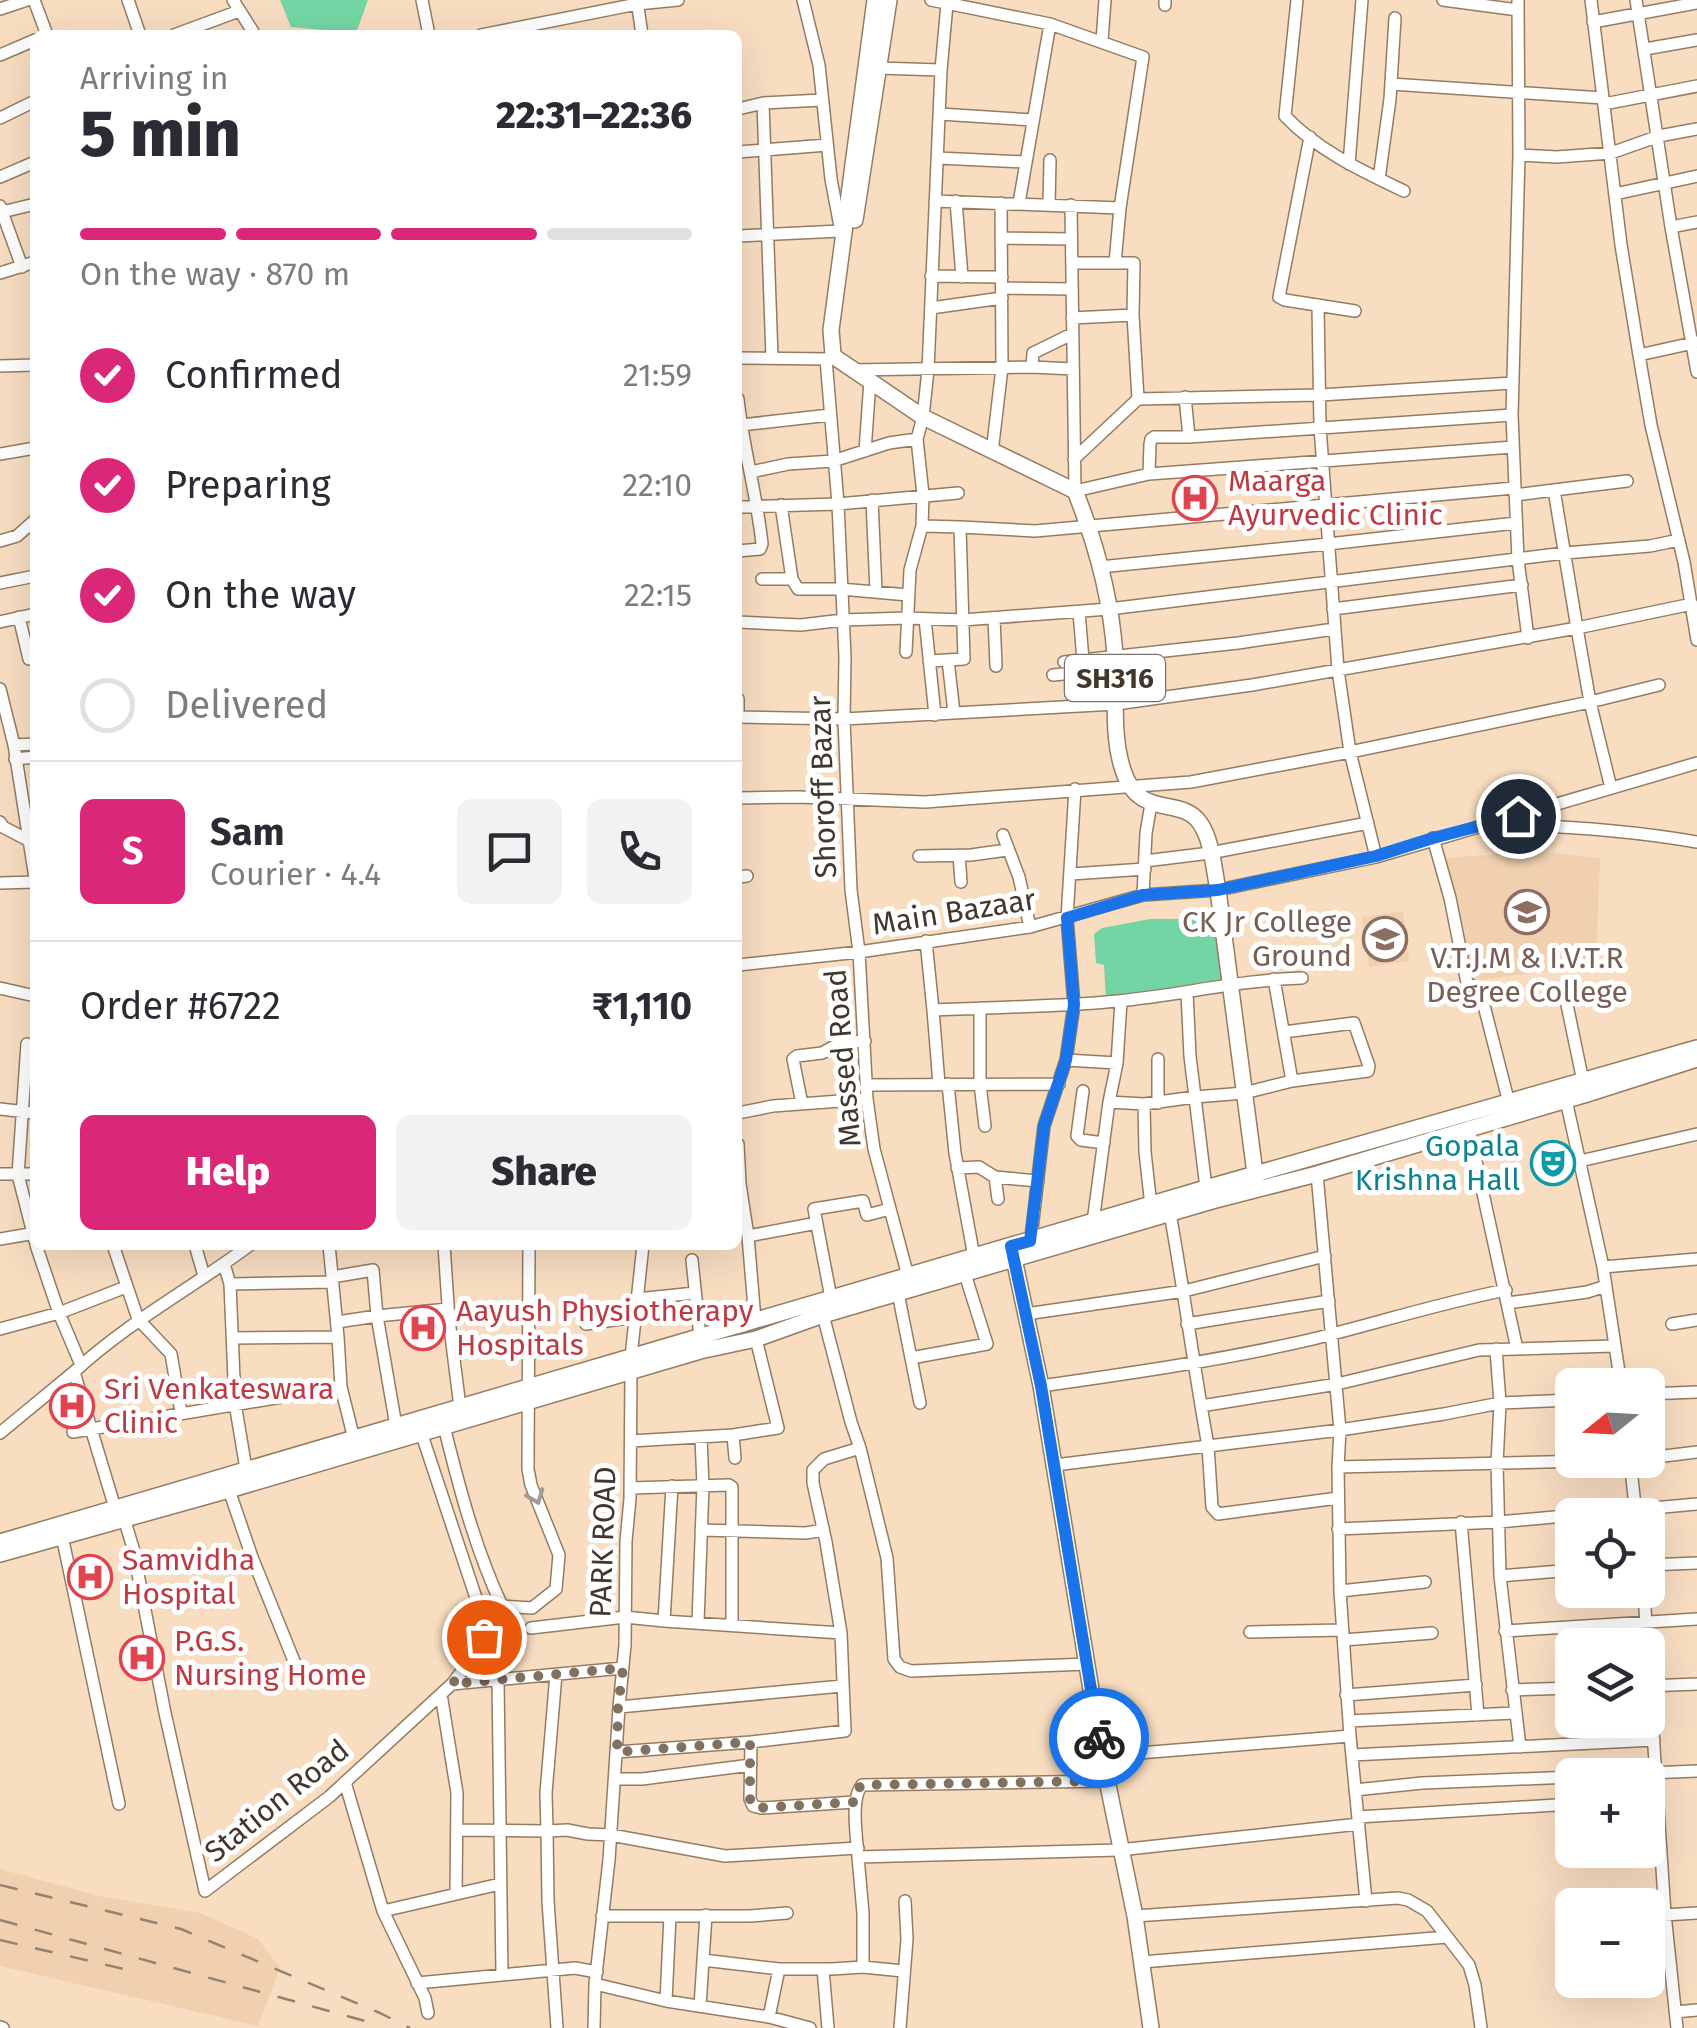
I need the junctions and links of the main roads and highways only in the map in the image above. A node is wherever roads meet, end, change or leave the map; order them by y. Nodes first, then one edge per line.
1 (874, 0) edge
2 (888, 0) edge
3 (833, 341) junction
4 (1697, 1048) edge
5 (1697, 1059) edge
6 (1585, 1088) junction
7 (1256, 1182) junction
8 (1021, 1251) junction
9 (631, 1364) junction
10 (527, 1394) junction
11 (419, 1426) junction
12 (356, 1444) junction
13 (119, 1513) junction
14 (0, 1542) edge
15 (0, 1554) edge
16 (1151, 2028) edge

1 - 3 main road
2 - 3 main road
3 - 7 main road, SH316
4 - 6 main road
5 - 6 main road
6 - 7 main road
6 - 7 main road
7 - 8 main road
7 - 8 main road
8 - 9 main road
8 - 9 main road
8 - 16 main road
9 - 10 main road
10 - 11 main road
10 - 11 main road
11 - 12 main road
11 - 12 main road
12 - 13 main road
12 - 13 main road
13 - 14 main road
13 - 15 main road

